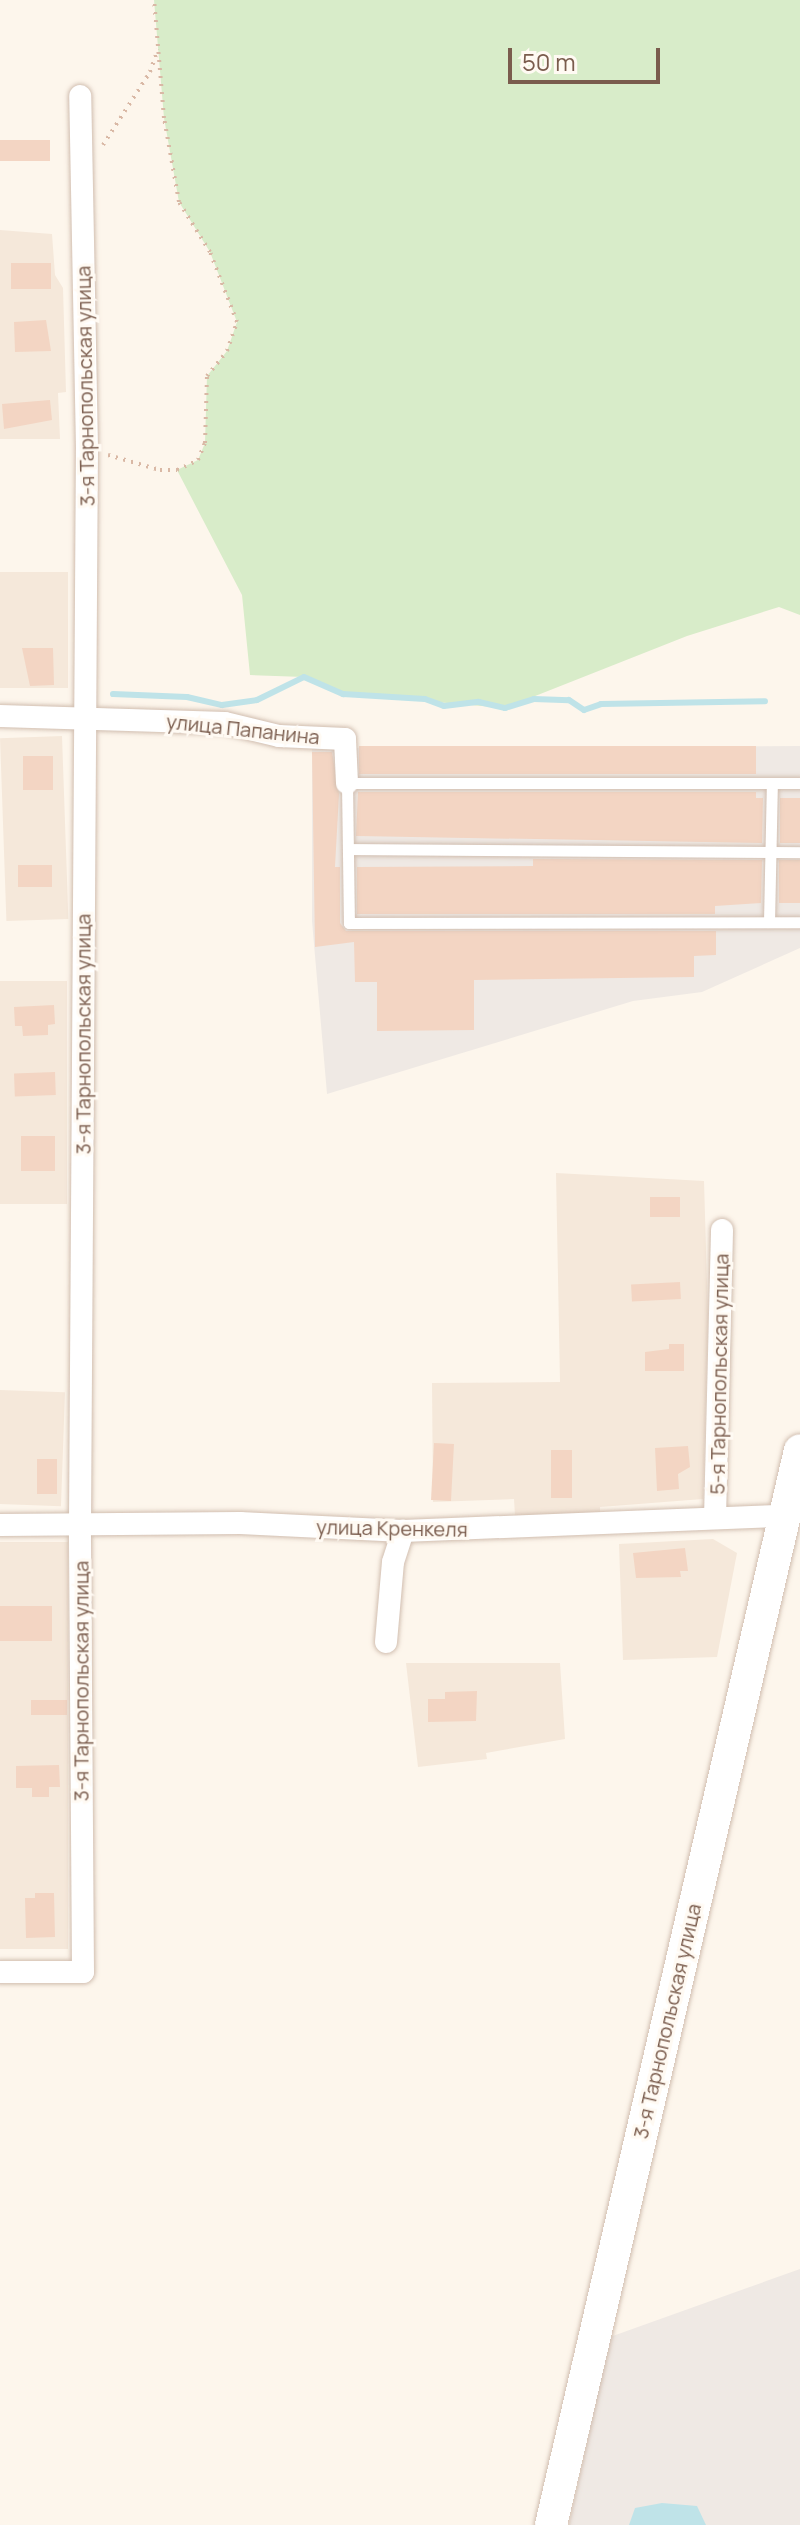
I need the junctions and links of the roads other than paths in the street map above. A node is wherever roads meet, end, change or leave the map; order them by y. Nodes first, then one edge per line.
1 (80, 96) dead end
2 (0, 716) edge
3 (85, 716) junction
4 (347, 783) junction
5 (772, 783) junction
6 (800, 783) edge
7 (348, 849) junction
8 (772, 851) junction
9 (800, 852) edge
10 (769, 922) junction
11 (800, 922) edge
12 (722, 1230) dead end
13 (800, 1450) edge
14 (783, 1516) junction
15 (715, 1518) junction
16 (80, 1524) junction
17 (0, 1525) edge
18 (403, 1531) junction
19 (386, 1642) dead end
20 (0, 1972) edge
21 (551, 2525) edge

1 - 3 street, 3-я Тарнопольская улица
2 - 3 street, улица Папанина
3 - 4 street, улица Папанина
3 - 16 street, 3-я Тарнопольская улица
4 - 5 lane
4 - 7 lane
5 - 6 lane
5 - 8 lane
7 - 8 lane
7 - 10 lane
8 - 9 lane
8 - 10 lane
10 - 11 lane
12 - 15 street, 5-я Тарнопольская улица
13 - 14 street, 3-я Тарнопольская улица
14 - 15 street, улица Кренкеля
14 - 21 street, 3-я Тарнопольская улица
15 - 18 street, улица Кренкеля
16 - 17 street, улица Кренкеля
16 - 18 street, улица Кренкеля
16 - 20 street, 3-я Тарнопольская улица
18 - 19 street

